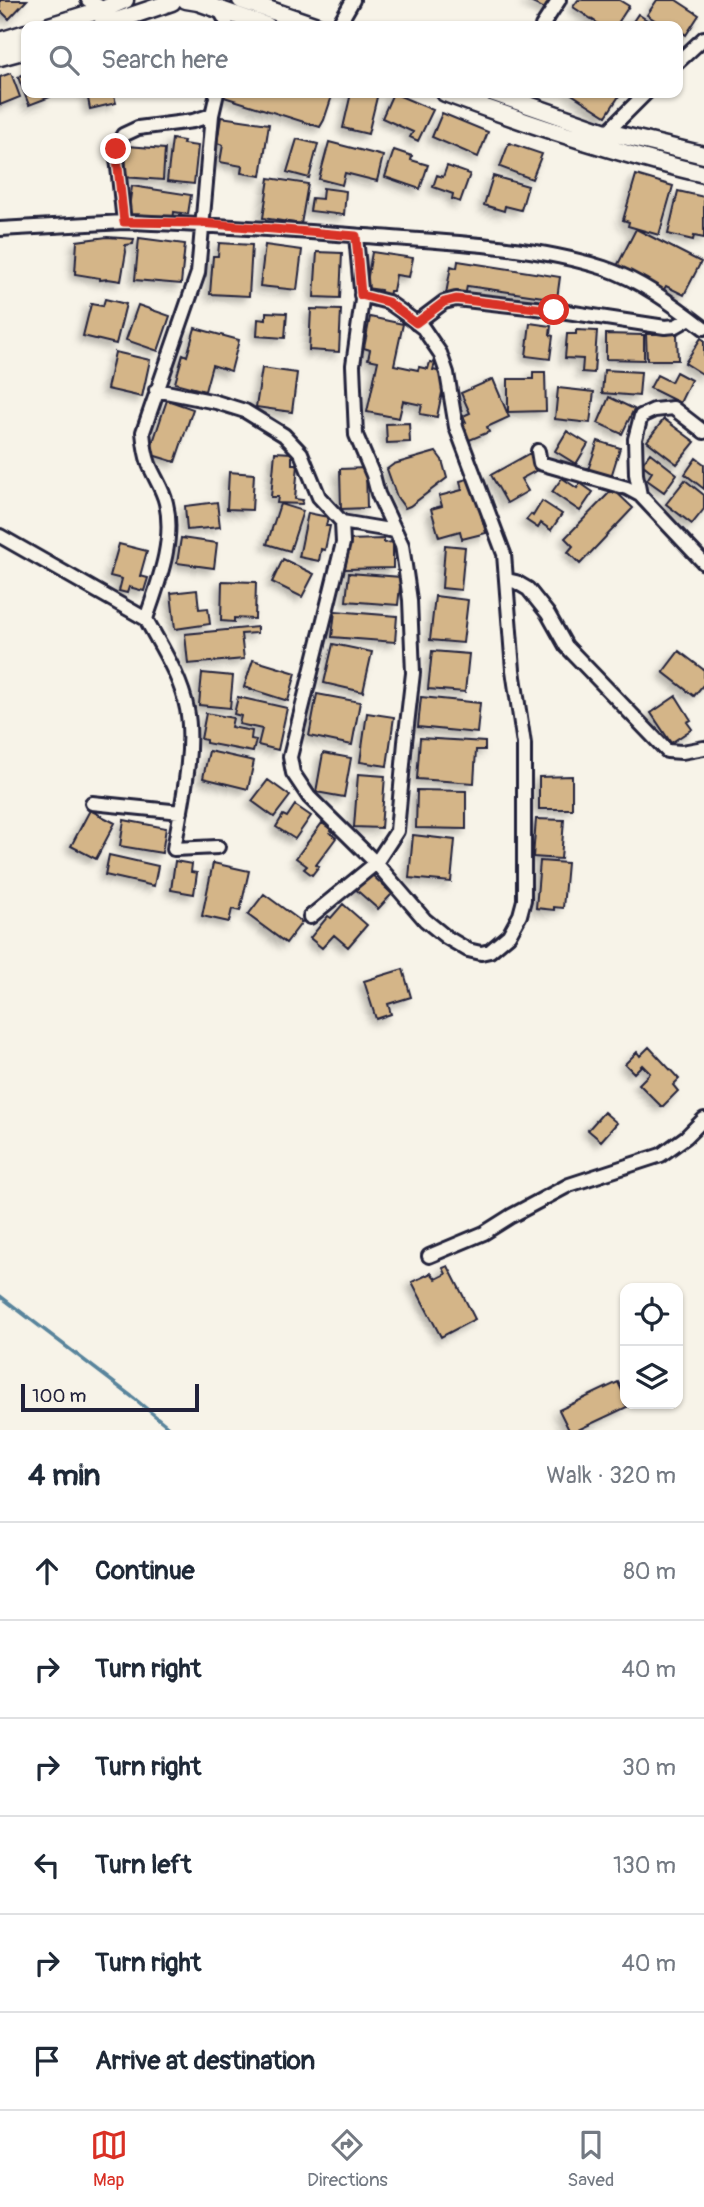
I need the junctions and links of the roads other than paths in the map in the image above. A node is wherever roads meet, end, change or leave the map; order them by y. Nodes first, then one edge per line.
1 (88, 0) edge
2 (125, 0) edge
3 (240, 0) edge
4 (354, 0) edge
5 (559, 0) edge
6 (178, 1) edge
7 (104, 9) junction
8 (219, 9) junction
9 (65, 21) edge
10 (116, 21) edge
11 (226, 21) edge
12 (250, 21) edge
13 (302, 21) edge
14 (341, 21) edge
15 (545, 21) edge
16 (21, 35) edge
17 (704, 38) edge
18 (0, 41) edge
19 (21, 51) edge
20 (0, 57) edge
21 (683, 57) edge
22 (216, 98) edge
23 (458, 98) edge
24 (512, 98) edge
25 (641, 98) edge
26 (212, 115) junction
27 (607, 132) junction
28 (704, 155) edge
29 (704, 174) edge
30 (124, 222) junction
31 (201, 223) junction
32 (0, 229) edge
33 (356, 236) junction
34 (361, 295) junction
35 (690, 318) junction
36 (416, 323) junction
37 (704, 328) edge
38 (156, 390) junction
39 (704, 432) edge
40 (538, 451) dead end
41 (640, 495) junction
42 (342, 522) junction
43 (395, 531) junction
44 (0, 536) edge
45 (704, 563) edge
46 (507, 580) junction
47 (146, 620) junction
48 (704, 748) edge
49 (92, 803) dead end
50 (181, 812) junction
51 (218, 846) dead end
52 (376, 863) junction
53 (310, 917) dead end
54 (704, 1119) edge
55 (429, 1256) dead end

1 - 7 street
2 - 7 main road
3 - 13 main road
4 - 14 street
5 - 15 street
6 - 8 main road
6 - 10 main road
7 - 9 main road
8 - 11 street
8 - 12 main road
16 - 18 main road
17 - 21 street
19 - 20 main road
22 - 26 street
23 - 29 main road
24 - 27 main road
25 - 27 street
26 - 30 street
26 - 31 street
27 - 28 main road
30 - 31 street
30 - 32 street
31 - 33 street
31 - 38 street
33 - 34 street
33 - 35 street
34 - 36 street
34 - 43 street
35 - 36 street
35 - 37 street
36 - 46 street
38 - 42 street
38 - 47 street
39 - 41 street
40 - 41 street
41 - 45 street
42 - 43 street
42 - 52 street
43 - 52 street
44 - 47 street
46 - 48 street
46 - 52 street
47 - 50 street
49 - 50 street
50 - 51 street
52 - 53 street
54 - 55 street

